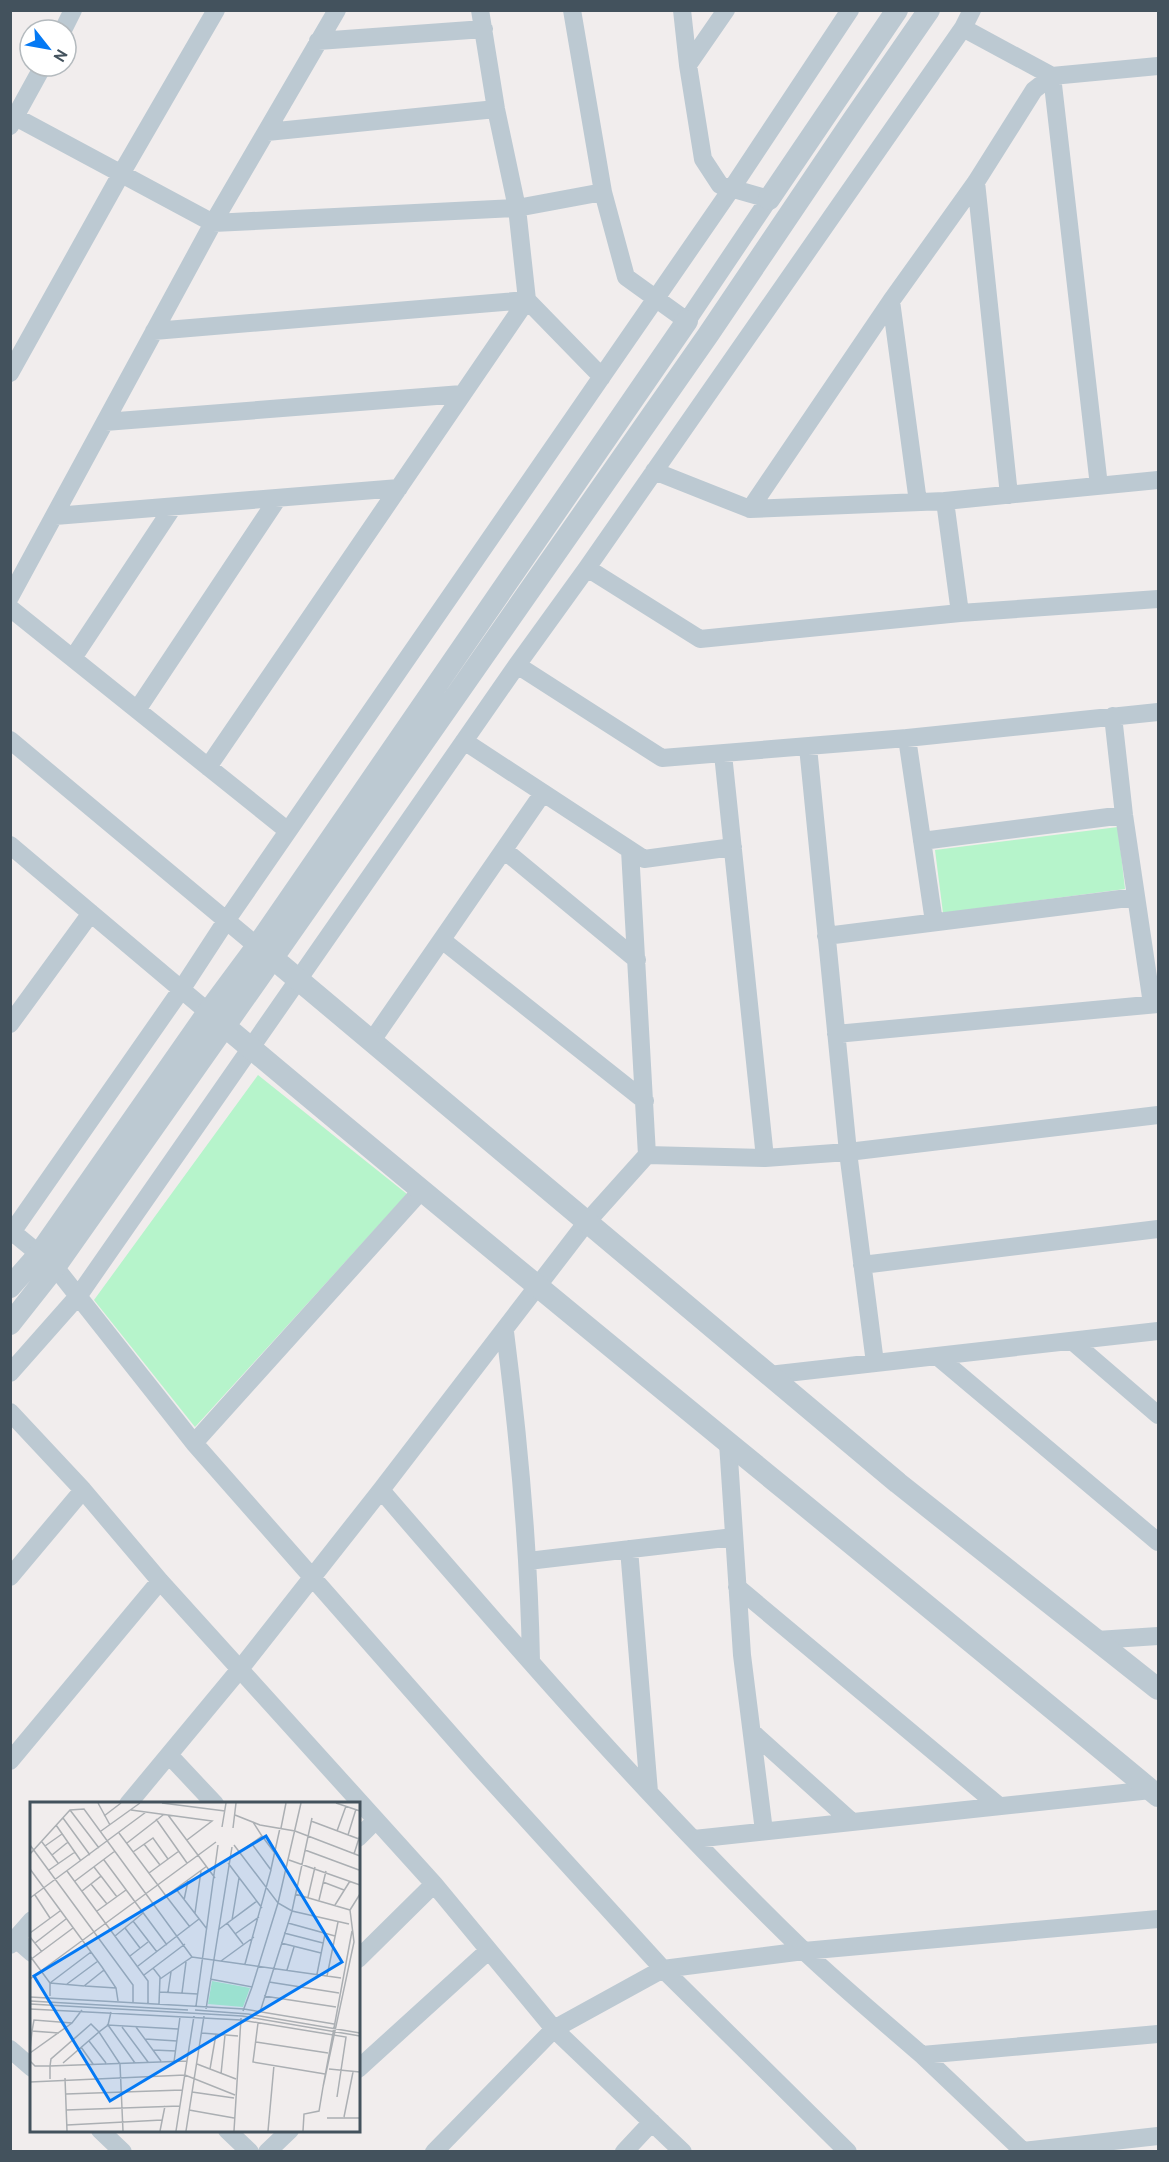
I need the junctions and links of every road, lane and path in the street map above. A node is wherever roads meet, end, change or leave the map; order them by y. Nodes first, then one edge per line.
1 (216, 10) edge
2 (337, 10) edge
3 (480, 10) edge
4 (572, 10) edge
5 (682, 10) edge
6 (726, 10) edge
7 (850, 10) edge
8 (897, 10) edge
9 (929, 10) edge
10 (972, 10) edge
11 (963, 28) junction
12 (484, 29) junction
13 (318, 41) junction
14 (688, 65) junction
15 (1158, 66) edge
16 (1052, 76) junction
17 (36, 78) edge
18 (496, 109) junction
19 (12, 119) edge
20 (267, 132) junction
21 (121, 174) junction
22 (976, 182) junction
23 (732, 188) junction
24 (603, 192) junction
25 (768, 199) junction
26 (517, 208) junction
27 (213, 223) junction
28 (656, 298) junction
29 (527, 300) junction
30 (891, 301) junction
31 (687, 321) junction
32 (154, 331) junction
33 (10, 373) edge
34 (602, 377) junction
35 (462, 394) junction
36 (105, 422) junction
37 (654, 471) junction
38 (1158, 480) edge
39 (1099, 486) junction
40 (399, 488) junction
41 (1009, 495) junction
42 (278, 498) junction
43 (945, 501) junction
44 (918, 502) junction
45 (173, 507) junction
46 (750, 509) junction
47 (55, 516) junction
48 (587, 567) junction
49 (10, 597) edge
50 (1158, 599) edge
51 (10, 608) edge
52 (960, 613) junction
53 (73, 658) junction
54 (517, 665) junction
55 (137, 710) junction
56 (1158, 712) edge
57 (1113, 716) junction
58 (907, 738) junction
59 (10, 740) edge
60 (464, 741) junction
61 (808, 747) junction
62 (723, 754) junction
63 (208, 767) junction
64 (543, 793) junction
65 (1124, 815) junction
66 (288, 831) junction
67 (922, 841) junction
68 (10, 844) edge
69 (733, 847) junction
70 (504, 850) junction
71 (630, 850) junction
72 (1136, 897) junction
73 (91, 913) junction
74 (226, 921) junction
75 (934, 922) junction
76 (826, 936) junction
77 (442, 940) junction
78 (265, 952) junction
79 (637, 960) junction
80 (298, 981) junction
81 (181, 990) junction
82 (17, 1000) edge
83 (1155, 1004) edge
84 (216, 1019) junction
85 (10, 1023) edge
86 (836, 1034) junction
87 (371, 1042) junction
88 (251, 1048) junction
89 (645, 1101) junction
90 (1158, 1115) edge
91 (848, 1152) junction
92 (647, 1155) junction
93 (765, 1158) junction
94 (421, 1191) junction
95 (586, 1223) junction
96 (1158, 1229) edge
97 (11, 1232) edge
98 (47, 1261) junction
99 (862, 1265) junction
100 (10, 1287) edge
101 (538, 1288) junction
102 (79, 1295) junction
103 (10, 1324) edge
104 (1158, 1331) edge
105 (505, 1332) junction
106 (1072, 1341) junction
107 (938, 1356) junction
108 (875, 1363) junction
109 (10, 1373) edge
110 (769, 1375) junction
111 (10, 1412) edge
112 (1158, 1416) edge
113 (194, 1443) junction
114 (728, 1443) junction
115 (83, 1490) junction
116 (381, 1490) junction
117 (734, 1537) junction
118 (1158, 1542) edge
119 (629, 1549) junction
120 (528, 1561) junction
121 (10, 1577) edge
122 (312, 1578) junction
123 (160, 1581) junction
124 (737, 1587) junction
125 (1158, 1636) edge
126 (1097, 1640) junction
127 (531, 1661) junction
128 (240, 1669) junction
129 (1158, 1689) edge
130 (752, 1732) junction
131 (169, 1755) junction
132 (10, 1761) edge
133 (649, 1792) junction
134 (1155, 1793) edge
135 (129, 1802) edge
136 (214, 1802) edge
137 (359, 1802) edge
138 (360, 1803) edge
139 (999, 1806) junction
140 (376, 1821) junction
141 (852, 1822) junction
142 (764, 1831) junction
143 (360, 1836) edge
144 (694, 1839) junction
145 (434, 1884) junction
146 (1158, 1919) edge
147 (30, 1922) edge
148 (13, 1942) edge
149 (488, 1951) junction
150 (804, 1951) junction
151 (30, 1952) edge
152 (360, 1957) edge
153 (663, 1969) junction
154 (554, 2029) junction
155 (1158, 2034) edge
156 (10, 2049) edge
157 (922, 2055) junction
158 (30, 2066) edge
159 (360, 2066) edge
160 (652, 2122) junction
161 (102, 2132) edge
162 (229, 2132) edge
163 (288, 2132) edge
164 (1158, 2136) edge
165 (123, 2151) edge
166 (250, 2151) edge
167 (267, 2151) edge
168 (434, 2151) edge
169 (624, 2151) edge
170 (683, 2151) edge
171 (848, 2151) edge
172 (1023, 2151) edge

1 - 21 street
2 - 13 street
3 - 12 street
4 - 24 street
5 - 14 street
6 - 14 street
7 - 23 street
8 - 25 street
9 - 78 street
10 - 11 street
11 - 16 street
11 - 37 street
12 - 13 street
12 - 18 street
13 - 20 street
14 - 23 street
15 - 16 street
16 - 22 street
16 - 39 street
17 - 19 street
18 - 20 street
18 - 26 street
19 - 21 street
20 - 27 street
21 - 27 street
21 - 33 street
22 - 30 street
22 - 41 street
23 - 25 street
23 - 28 street
24 - 26 street
24 - 28 street
25 - 31 street
26 - 27 street
26 - 29 street
27 - 32 street
28 - 31 street
28 - 34 street
29 - 32 street
29 - 34 street
29 - 35 street
30 - 44 street
30 - 46 street
31 - 78 street
32 - 36 street
34 - 66 street
35 - 36 street
35 - 40 street
36 - 47 street
37 - 46 street
37 - 48 street
38 - 39 street
39 - 41 street
40 - 42 street
40 - 63 street
41 - 43 street
42 - 45 street
42 - 55 street
43 - 44 street
43 - 52 street
44 - 46 street
45 - 47 street
45 - 53 street
47 - 49 street
48 - 52 street
48 - 54 street
50 - 52 street
51 - 53 street
53 - 55 street
54 - 60 street
54 - 62 street
55 - 63 street
56 - 57 street
57 - 58 street
57 - 65 street
58 - 61 street
58 - 67 street
59 - 74 street
60 - 64 street
60 - 80 street
61 - 62 street
61 - 76 street
62 - 69 street
63 - 66 street
64 - 70 street
64 - 71 street
65 - 67 street
65 - 72 street
66 - 74 street
67 - 75 street
68 - 73 street
69 - 71 street
69 - 93 street
70 - 77 street
70 - 79 street
71 - 79 street
72 - 75 street
72 - 83 street
73 - 81 street
73 - 82 street
74 - 78 street
74 - 81 street
75 - 76 street
76 - 86 street
77 - 87 street
77 - 89 street
78 - 80 street
78 - 84 street
79 - 89 street
80 - 87 street
80 - 88 street
81 - 84 street
81 - 97 street
82 - 85 street
83 - 86 street
84 - 88 street
84 - 98 street
86 - 91 street
87 - 95 street
88 - 94 street
88 - 102 street
89 - 92 street
90 - 91 street
91 - 93 street
91 - 99 street
92 - 93 street
92 - 95 street
94 - 101 street
94 - 113 street
95 - 101 street
95 - 110 street
96 - 99 street
97 - 98 street
98 - 100 street
98 - 102 street
98 - 103 street
99 - 108 street
101 - 105 street
101 - 114 street
102 - 109 street
102 - 113 street
104 - 106 street
105 - 116 street
105 - 120 street
106 - 107 street
106 - 112 street
107 - 108 street
107 - 118 street
108 - 110 street
110 - 126 street
111 - 115 street
113 - 122 street
114 - 117 street
114 - 134 street
115 - 121 street
115 - 123 street
116 - 122 street
116 - 127 street
117 - 119 street
117 - 124 street
119 - 120 street
119 - 133 street
120 - 127 street
122 - 128 street
122 - 153 street
123 - 128 street
123 - 132 street
124 - 130 street
124 - 139 street
125 - 126 street
126 - 129 street
127 - 133 street
128 - 131 street
128 - 137 street
130 - 141 street
130 - 142 street
131 - 135 street
131 - 136 street
133 - 144 street
134 - 139 street
138 - 140 street
139 - 141 street
140 - 143 street
140 - 145 street
141 - 142 street
142 - 144 street
144 - 150 street
145 - 149 street
145 - 152 street
146 - 150 street
147 - 148 street
148 - 151 street
149 - 154 street
149 - 159 street
150 - 153 street
150 - 157 street
153 - 154 street
153 - 171 street
154 - 160 street
154 - 168 street
155 - 157 street
156 - 158 street
157 - 172 street
160 - 169 street
160 - 170 street
161 - 165 street
162 - 166 street
163 - 167 street
164 - 172 street

